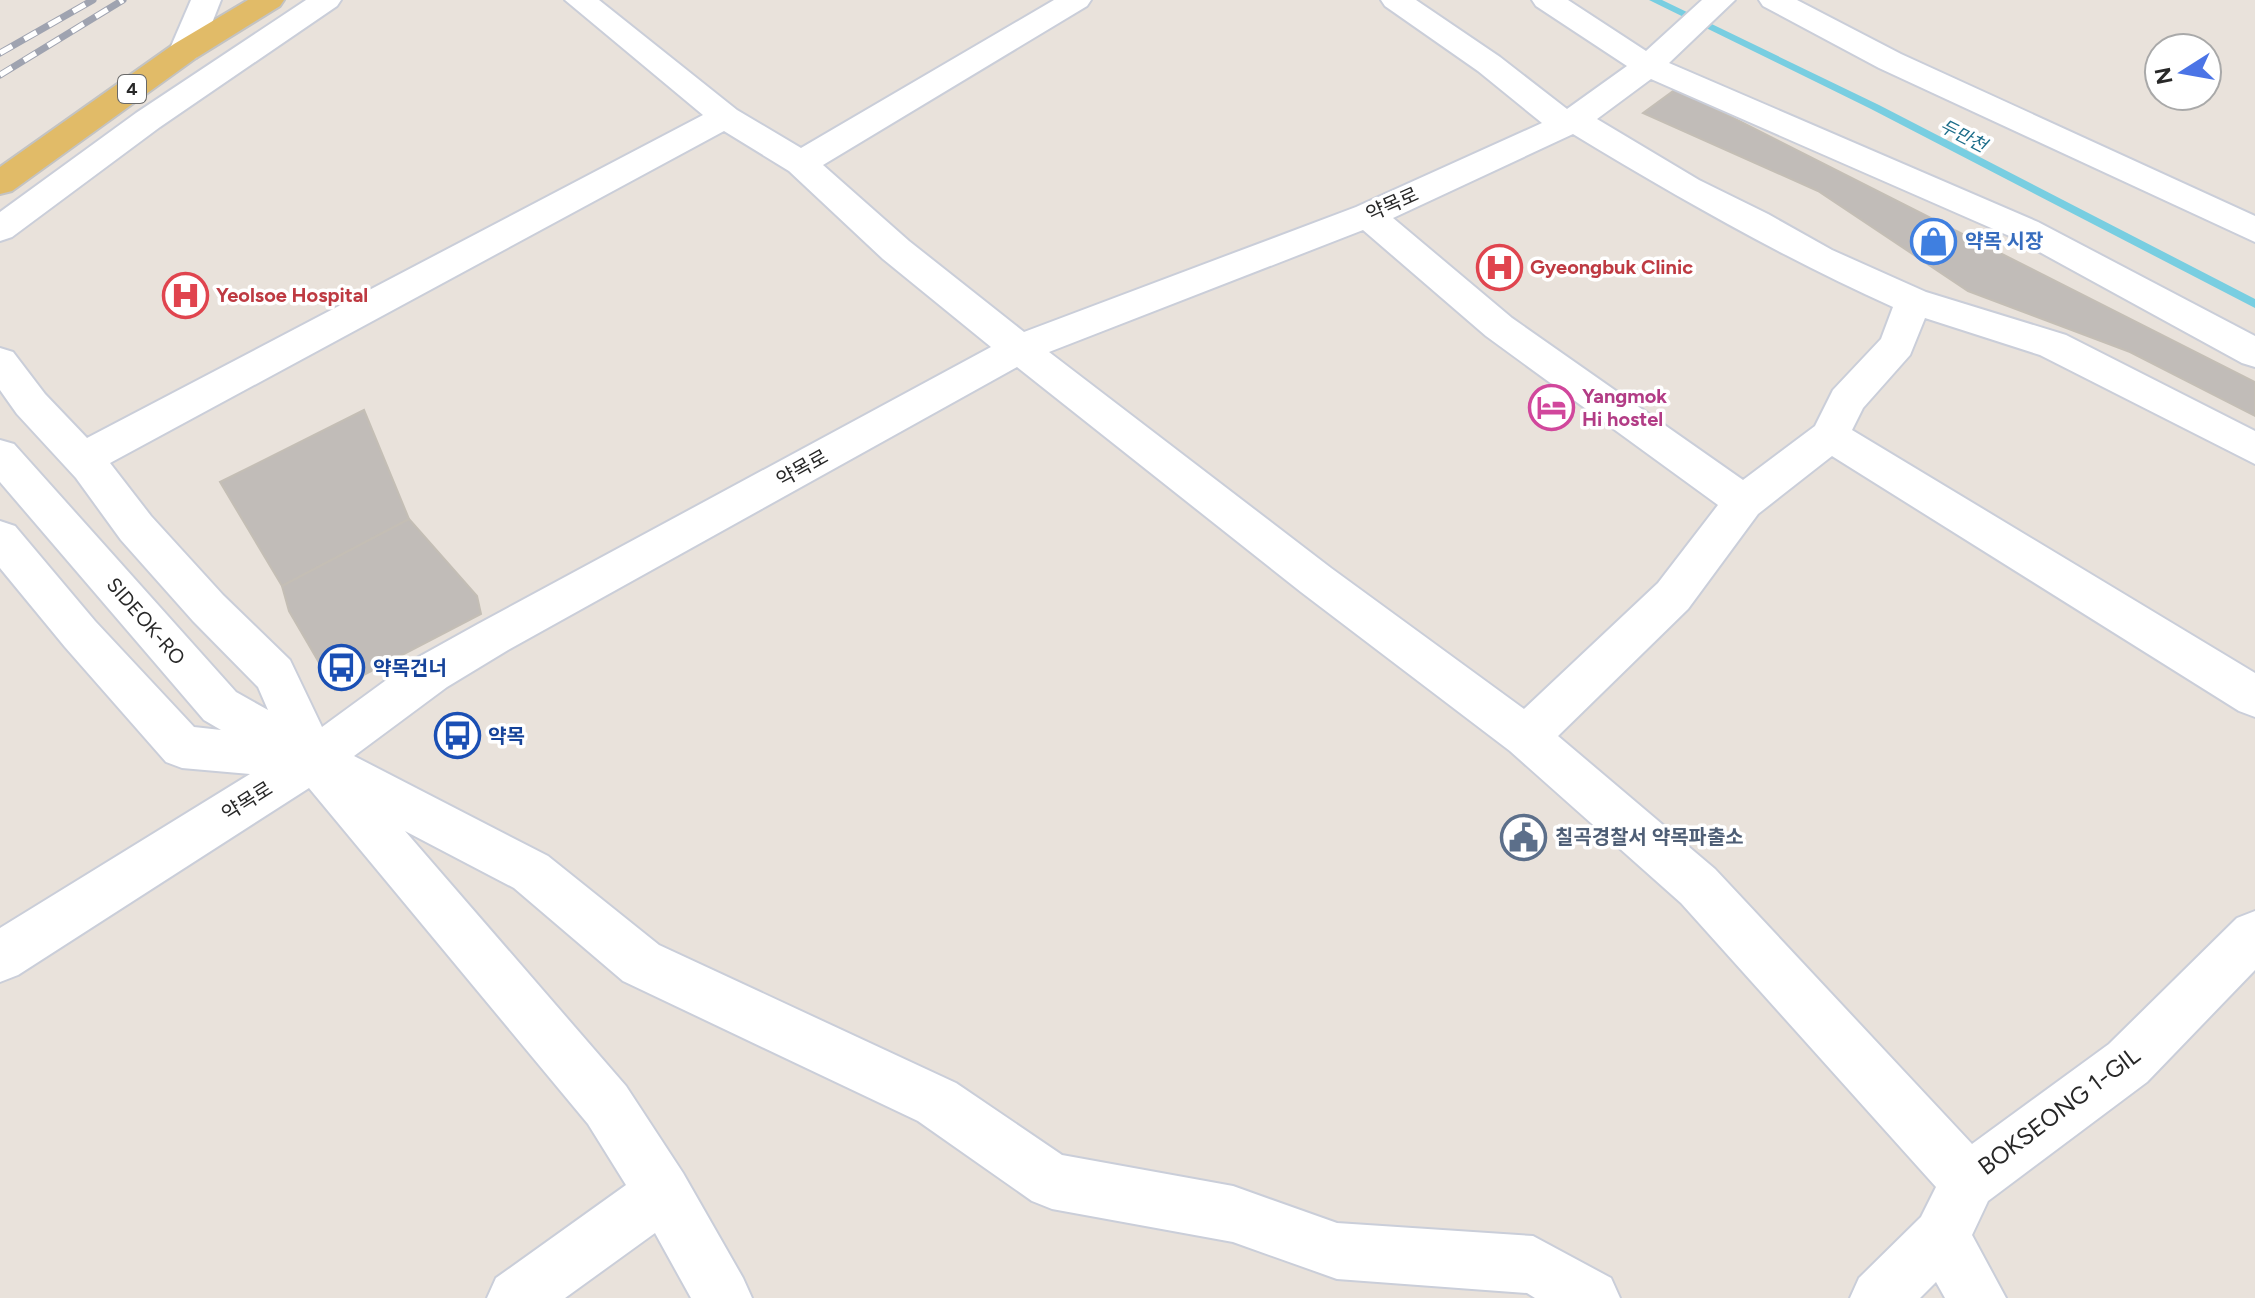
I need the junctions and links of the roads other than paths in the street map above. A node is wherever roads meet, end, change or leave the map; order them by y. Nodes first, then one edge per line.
1 (206, 0) edge
2 (269, 0) edge
3 (326, 0) edge
4 (580, 0) edge
5 (1396, 0) edge
6 (1547, 0) edge
7 (1720, 0) edge
8 (1774, 0) edge
9 (1073, 1) edge
10 (185, 51) junction
11 (1648, 66) junction
12 (725, 117) junction
13 (1568, 121) junction
14 (801, 163) junction
15 (0, 183) edge
16 (1368, 215) junction
17 (0, 229) edge
18 (2255, 230) edge
19 (1913, 301) junction
20 (1019, 349) junction
21 (2255, 353) edge
22 (0, 362) edge
23 (1830, 436) junction
24 (2255, 449) edge
25 (0, 455) edge
26 (81, 460) junction
27 (1744, 502) junction
28 (0, 538) edge
29 (2255, 697) edge
30 (1526, 737) junction
31 (314, 759) junction
32 (2255, 935) edge
33 (0, 957) edge
34 (1968, 1181) junction
35 (663, 1193) junction
36 (1941, 1237) junction
37 (516, 1298) edge
38 (723, 1298) edge
39 (1591, 1298) edge
40 (1879, 1298) edge
41 (1977, 1298) edge

1 - 10 street
2 - 10 main road, 4
3 - 17 street
4 - 12 street
5 - 13 street
6 - 11 street
7 - 11 street, 약목로
8 - 18 street
9 - 14 street
10 - 15 main road, 4
11 - 13 street, 약목로
11 - 21 street
12 - 14 street
12 - 26 street
13 - 16 street, 약목로
13 - 19 street
14 - 20 street
16 - 20 street, 약목로
16 - 27 street
19 - 23 street
19 - 24 street
20 - 30 street
20 - 31 street, 약목로
22 - 26 street
23 - 27 street
23 - 29 street
25 - 31 street, SIDEOK-RO
26 - 31 street
27 - 30 street
28 - 31 street
30 - 34 street
31 - 33 street, 약목로
31 - 35 street
31 - 39 street, SIDEOK-RO
32 - 34 street, BOKSEONG 1-GIL
34 - 36 street, BOKSEONG 1-GIL
35 - 37 street
35 - 38 street
36 - 40 street, BOKSEONG 1-GIL
36 - 41 street

